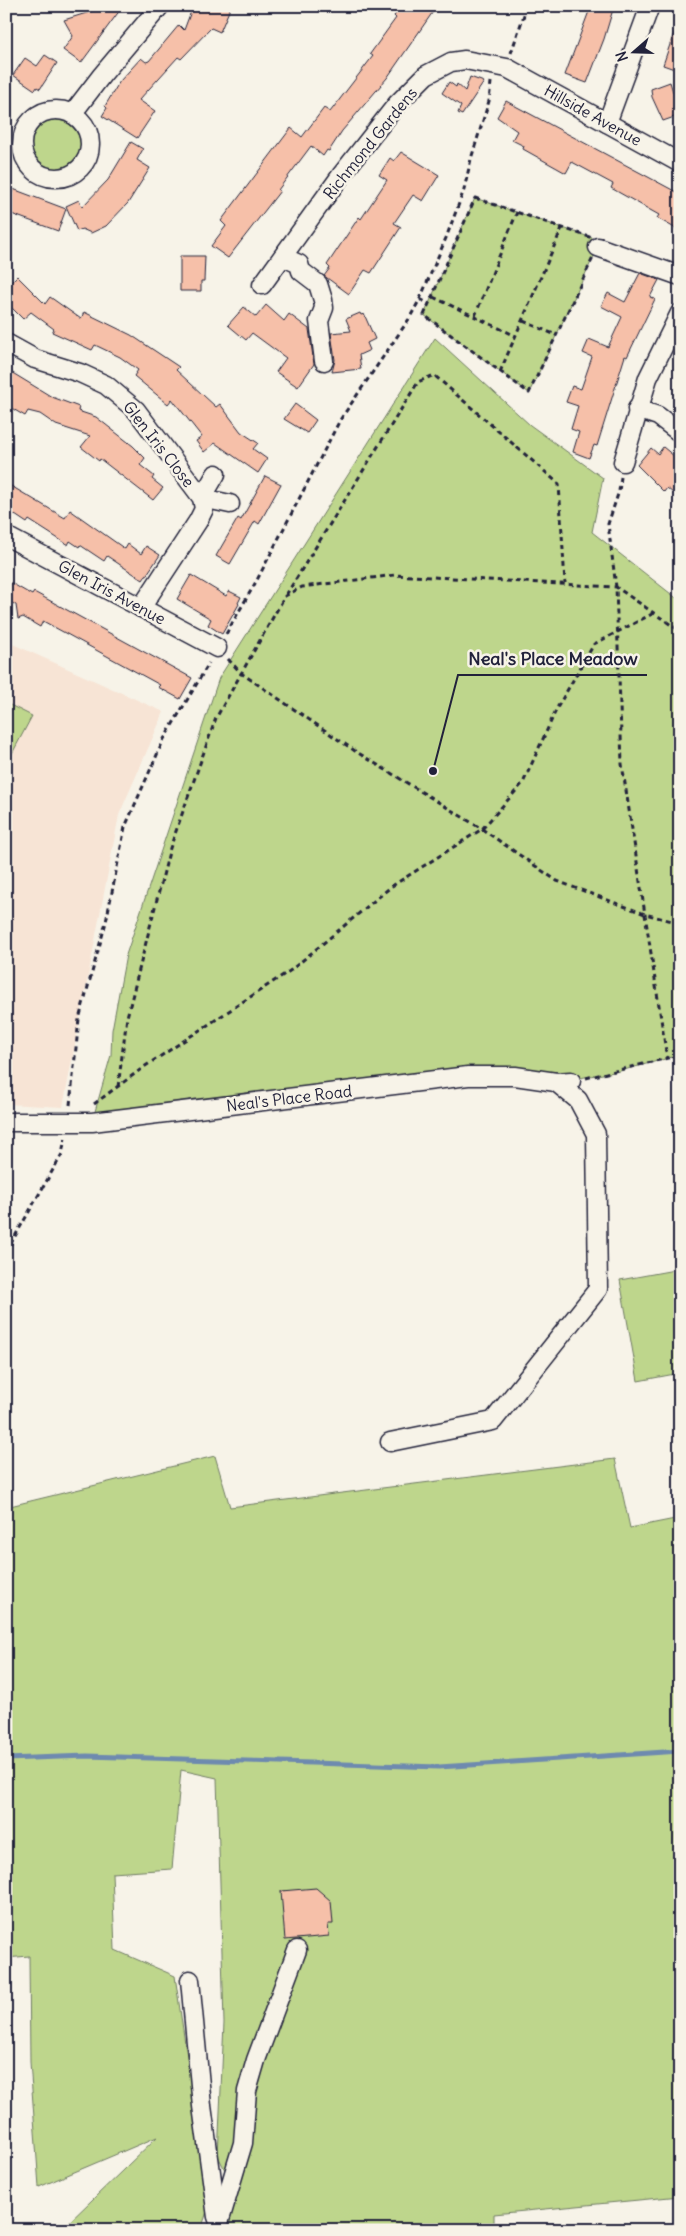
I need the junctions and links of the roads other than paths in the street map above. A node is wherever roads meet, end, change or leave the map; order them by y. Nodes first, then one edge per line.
1 (160, 6) edge
2 (650, 6) edge
3 (500, 66) joint
4 (72, 114) dead end
5 (607, 123) junction
6 (680, 163) edge
7 (598, 247) road end
8 (283, 257) junction
9 (680, 276) edge
10 (262, 285) dead end
11 (680, 313) edge
12 (6, 342) edge
13 (324, 361) dead end
14 (637, 409) junction
15 (680, 432) edge
16 (622, 462) road end
17 (216, 474) dead end
18 (202, 498) junction
19 (230, 504) dead end
20 (6, 536) edge
21 (141, 608) junction
22 (217, 648) road end
23 (6, 1122) edge
24 (390, 1442) dead end
25 (298, 1950) dead end
26 (190, 1980) dead end
27 (218, 2226) edge

1 - 4 street
2 - 5 street
3 - 5 street, Hillside Avenue
3 - 8 street, Richmond Gardens
5 - 6 street, Hillside Avenue
7 - 9 street
8 - 10 street, Richmond Gardens
8 - 13 street
11 - 14 street
12 - 18 street, Glen Iris Close
14 - 15 street
14 - 16 street
17 - 18 street, Glen Iris Close
18 - 19 street, Glen Iris Close
18 - 21 street, Glen Iris Close
20 - 21 street, Glen Iris Avenue
21 - 22 street, Glen Iris Avenue
23 - 24 street, Neal's Place Road
25 - 27 street
26 - 27 street

